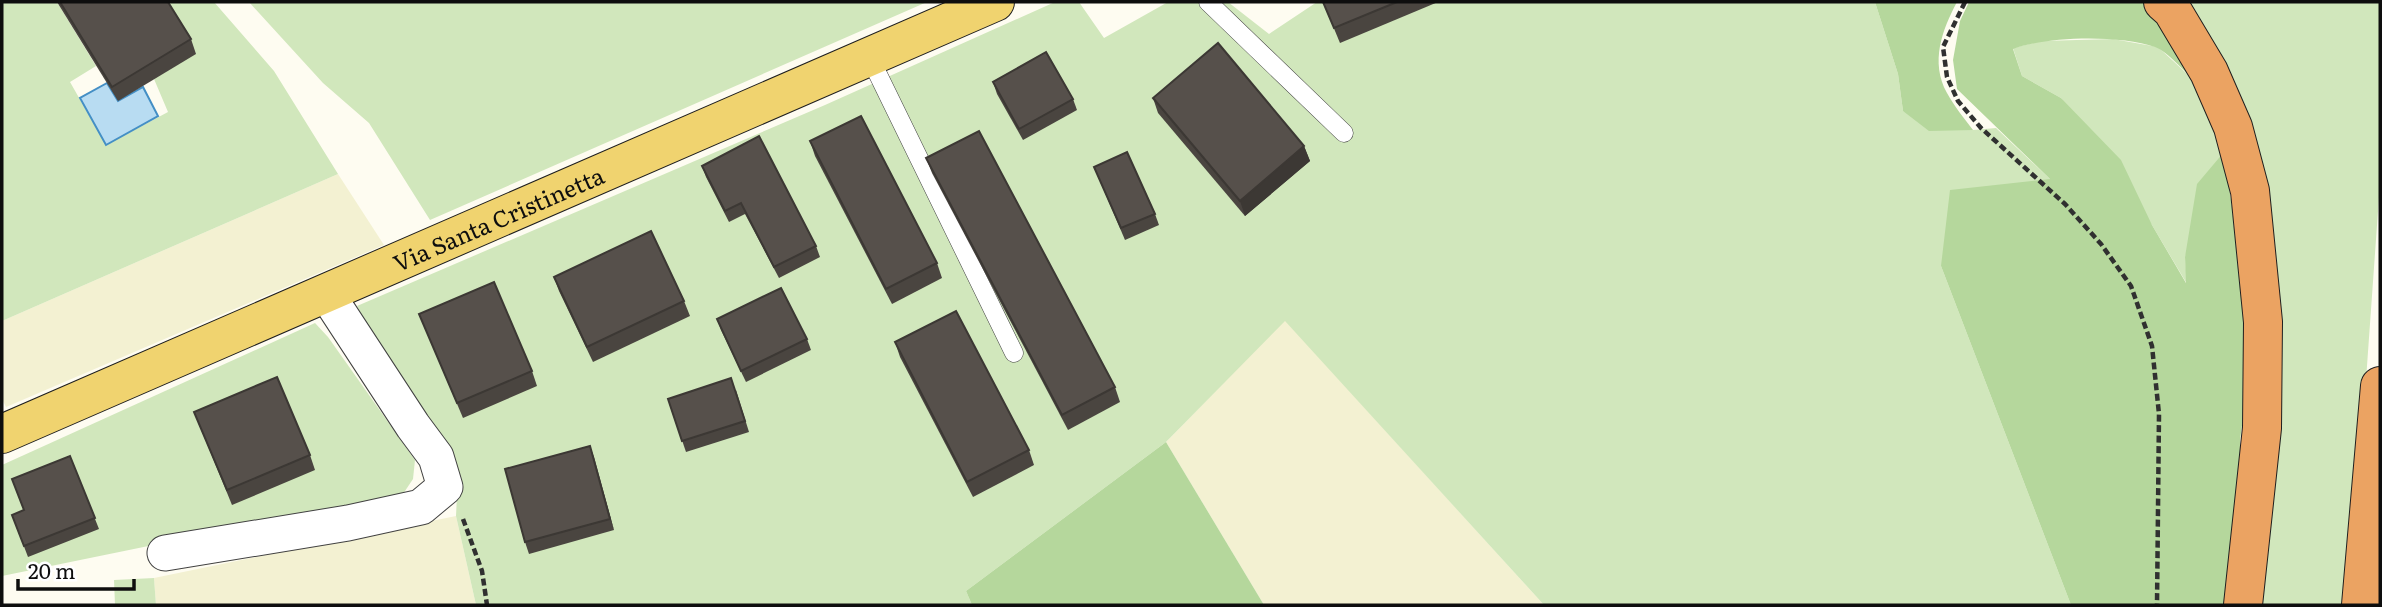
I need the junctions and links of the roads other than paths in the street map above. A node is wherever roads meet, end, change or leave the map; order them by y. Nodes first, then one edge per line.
1 (995, 2) edge
2 (1208, 2) edge
3 (2163, 2) edge
4 (869, 56) junction
5 (1344, 133) dead end
6 (326, 293) junction
7 (1014, 353) edge
8 (2380, 386) edge
9 (2, 434) edge
10 (165, 553) dead end
11 (2243, 605) edge
12 (2361, 605) edge

1 - 4 main road, Via Santa Cristinetta
2 - 5 lane
3 - 11 highway
4 - 6 main road, Via Santa Cristinetta
4 - 7 lane
6 - 9 main road, Via Santa Cristinetta
6 - 10 street
8 - 12 highway

